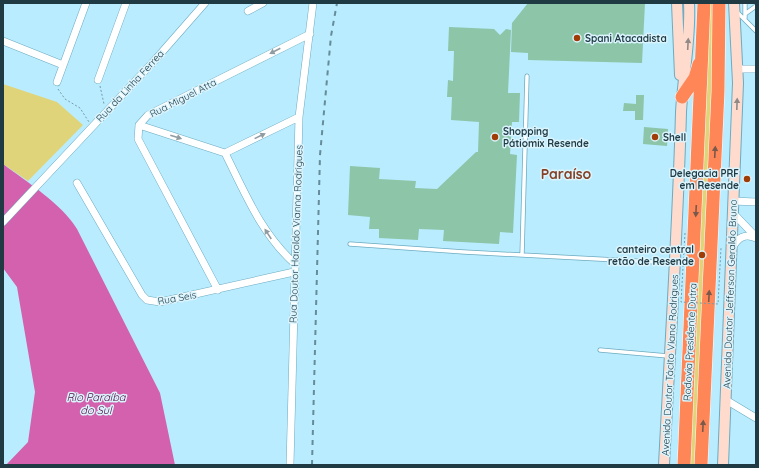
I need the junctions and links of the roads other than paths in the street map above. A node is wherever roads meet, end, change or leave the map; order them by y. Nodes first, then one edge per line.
1 (86, 3) edge
2 (126, 3) edge
3 (205, 3) edge
4 (263, 3) edge
5 (313, 3) edge
6 (677, 3) edge
7 (689, 3) edge
8 (704, 3) edge
9 (719, 3) edge
10 (745, 3) edge
11 (731, 5) edge
12 (756, 6) edge
13 (248, 11) dead end
14 (705, 19) junction
15 (756, 32) edge
16 (310, 34) junction
17 (3, 41) edge
18 (63, 65) junction
19 (738, 69) junction
20 (756, 69) edge
21 (527, 76) dead end
22 (98, 80) road end
23 (57, 82) road end
24 (718, 91) junction
25 (682, 97) junction
26 (299, 117) junction
27 (139, 125) junction
28 (225, 153) junction
29 (77, 182) dead end
30 (733, 201) junction
31 (756, 202) edge
32 (734, 214) junction
33 (3, 222) edge
34 (756, 238) edge
35 (350, 244) dead end
36 (732, 248) junction
37 (522, 256) junction
38 (294, 263) junction
39 (675, 263) junction
40 (294, 272) junction
41 (218, 290) junction
42 (600, 350) dead end
43 (669, 356) junction
44 (726, 400) junction
45 (756, 418) edge
46 (290, 465) edge
47 (664, 465) edge
48 (684, 465) edge
49 (702, 465) edge
50 (723, 465) edge

1 - 18 street
2 - 22 street
3 - 33 street, Rua da Linha Ferrea
4 - 13 street
5 - 16 street, Rua Doutor Haroldo Vianna Rodrigues
6 - 25 main road, Avenida Doutor Tácito Viana Rodrigues
25 -> 7 main road, Avenida Doutor Tácito Viana Rodrigues
8 - 14 highway, Rodovia Presidente Dutra
9 - 24 highway, Rodovia Presidente Dutra
10 - 12 lane
11 - 15 lane
11 - 19 main road, Avenida Doutor Jefferson Geraldo Bruno
11 - 24 highway
14 - 25 highway
14 -> 48 highway, Rodovia Presidente Dutra
16 - 26 street, Rua Doutor Haroldo Vianna Rodrigues
16 -> 27 street, Rua Miguel Atta
17 - 18 street
18 - 23 street
19 - 20 street
30 -> 19 main road, Avenida Doutor Jefferson Geraldo Bruno
21 - 37 lane
49 -> 24 highway, Rodovia Presidente Dutra
25 - 39 main road, Avenida Doutor Tácito Viana Rodrigues
28 -> 26 street
26 - 38 street, Rua Doutor Haroldo Vianna Rodrigues
27 -> 28 street
27 - 41 street, Rua Miguel Atta
38 -> 28 street
29 - 41 street, Rua Seis
30 - 31 street
30 - 32 main road, Avenida Doutor Jefferson Geraldo Bruno
32 - 34 street
32 - 36 main road, Avenida Doutor Jefferson Geraldo Bruno
34 - 36 street
35 - 37 lane
36 - 44 main road, Avenida Doutor Jefferson Geraldo Bruno
37 - 39 lane
38 - 40 street, Rua Doutor Haroldo Vianna Rodrigues
39 - 43 main road, Avenida Doutor Tácito Viana Rodrigues
40 - 41 street, Rua Seis
40 - 46 street, Rua Doutor Haroldo Vianna Rodrigues
42 - 43 lane
43 - 47 main road, Avenida Doutor Tácito Viana Rodrigues
44 - 45 street
44 - 50 main road, Avenida Doutor Jefferson Geraldo Bruno

